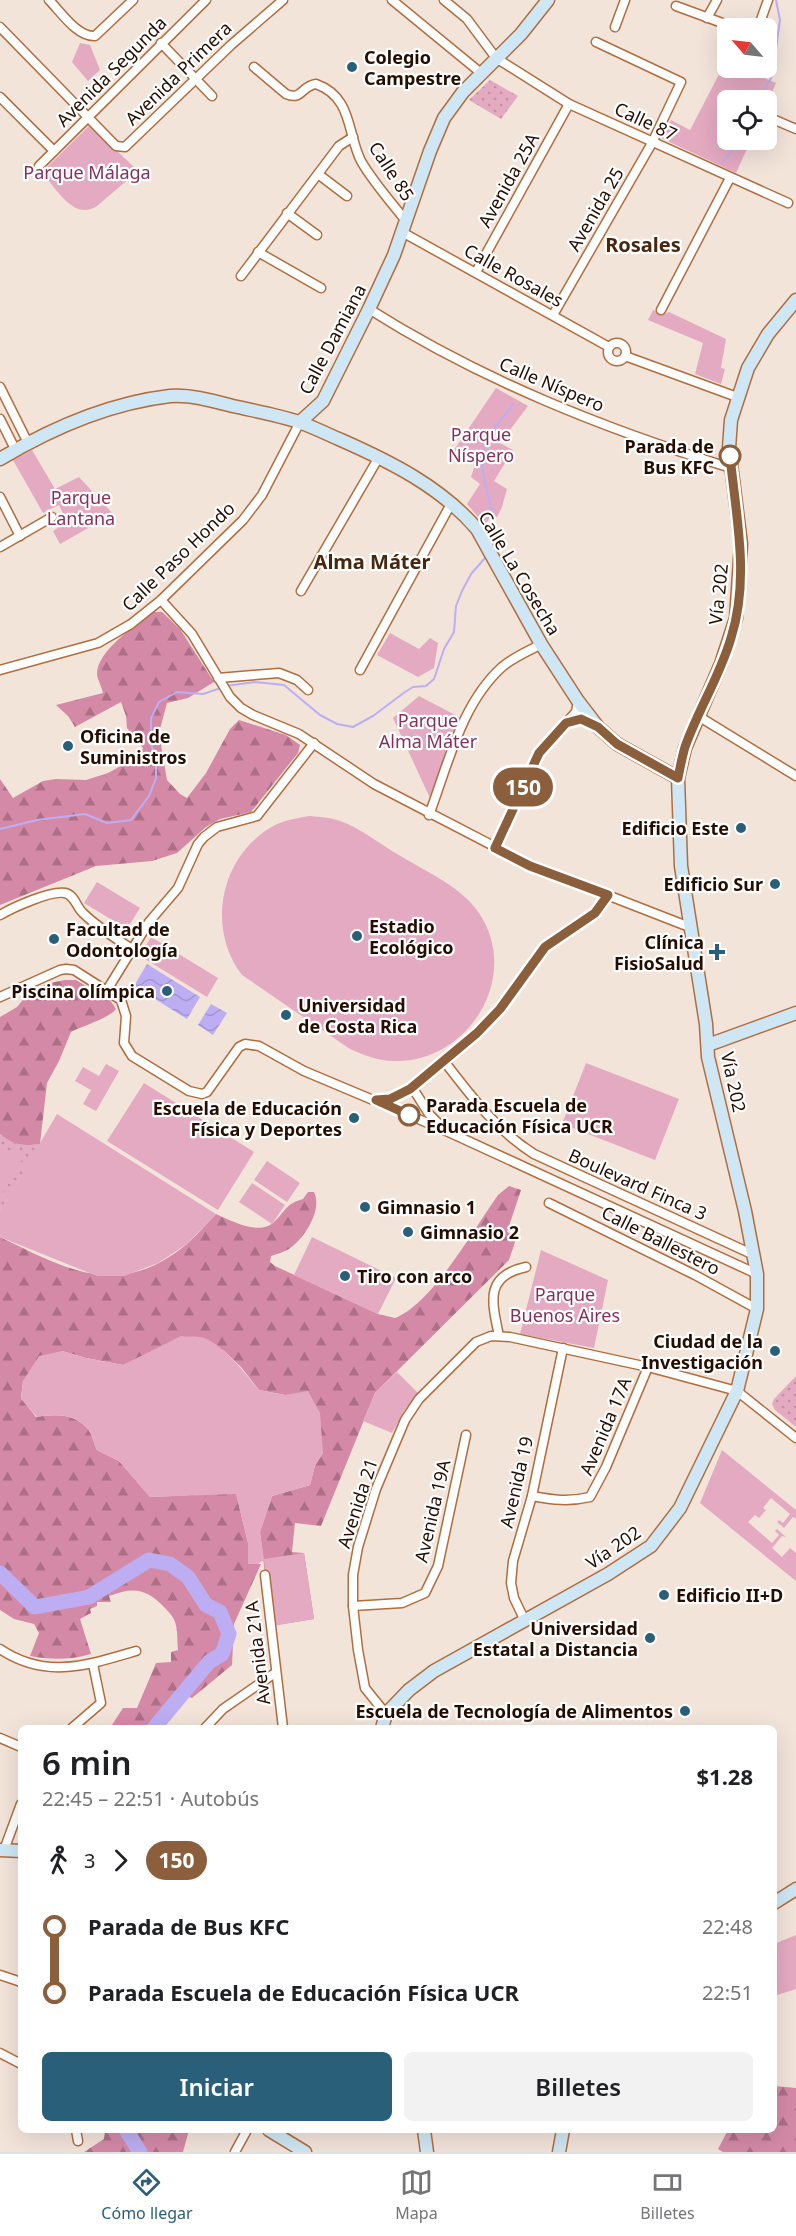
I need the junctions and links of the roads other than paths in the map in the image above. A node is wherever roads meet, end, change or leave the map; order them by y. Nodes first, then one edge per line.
1 (49, 0) edge
2 (134, 0) edge
3 (206, 0) edge
4 (283, 0) edge
5 (392, 0) edge
6 (444, 0) edge
7 (548, 0) edge
8 (625, 0) edge
9 (717, 0) edge
10 (768, 0) edge
11 (123, 3) edge
12 (676, 6) dead end
13 (707, 18) junction
14 (762, 18) edge
15 (717, 21) edge
16 (0, 27) edge
17 (615, 27) dead end
18 (596, 42) dead end
19 (161, 43) junction
20 (496, 58) junction
21 (254, 67) dead end
22 (481, 73) junction
23 (195, 79) junction
24 (212, 96) dead end
25 (0, 97) edge
26 (569, 104) junction
27 (88, 117) junction
28 (777, 121) edge
29 (796, 129) edge
30 (353, 137) junction
31 (652, 143) junction
32 (54, 151) junction
33 (39, 166) dead end
34 (318, 174) junction
35 (730, 178) junction
36 (347, 196) dead end
37 (788, 203) dead end
38 (287, 213) junction
39 (404, 226) junction
40 (317, 235) dead end
41 (258, 252) junction
42 (476, 272) junction
43 (241, 276) dead end
44 (321, 288) dead end
45 (796, 300) edge
46 (369, 309) junction
47 (661, 310) dead end
48 (553, 315) junction
49 (609, 347) junction
50 (625, 356) junction
51 (0, 387) edge
52 (737, 397) junction
53 (0, 419) edge
54 (300, 422) junction
55 (28, 443) junction
56 (15, 450) junction
57 (380, 457) junction
58 (0, 459) edge
59 (731, 468) junction
60 (0, 497) edge
61 (452, 502) junction
62 (52, 518) dead end
63 (20, 536) junction
64 (0, 547) edge
65 (301, 591) dead end
66 (161, 600) junction
67 (541, 644) junction
68 (0, 670) edge
69 (360, 670) dead end
70 (218, 678) junction
71 (308, 690) dead end
72 (578, 701) junction
73 (698, 717) junction
74 (566, 723) junction
75 (598, 727) junction
76 (314, 743) junction
77 (796, 776) edge
78 (678, 778) junction
79 (429, 815) junction
80 (495, 848) junction
81 (608, 895) junction
82 (0, 915) edge
83 (692, 928) junction
84 (132, 949) junction
85 (107, 990) junction
86 (0, 997) edge
87 (796, 1012) edge
88 (708, 1046) junction
89 (444, 1061) junction
90 (412, 1087) junction
91 (376, 1100) junction
92 (446, 1131) junction
93 (549, 1203) dead end
94 (754, 1255) junction
95 (526, 1267) dead end
96 (757, 1274) junction
97 (757, 1309) junction
98 (495, 1336) junction
99 (562, 1348) junction
100 (648, 1367) junction
101 (737, 1391) junction
102 (466, 1435) dead end
103 (796, 1438) edge
104 (532, 1496) junction
105 (265, 1575) dead end
106 (353, 1606) junction
107 (525, 1621) junction
108 (0, 1649) edge
109 (136, 1651) dead end
110 (93, 1664) junction
111 (275, 1673) junction
112 (386, 1714) junction
113 (75, 1725) edge
114 (208, 1725) edge
115 (283, 1725) edge
116 (383, 1725) edge
117 (0, 1738) edge
118 (18, 1746) edge
119 (18, 1811) edge
120 (2, 1850) edge
121 (18, 1851) edge
122 (796, 1889) edge
123 (777, 1901) edge
124 (0, 1975) edge
125 (18, 1981) edge
126 (0, 2053) edge
127 (18, 2062) edge
128 (77, 2133) edge
129 (245, 2133) edge
130 (274, 2133) edge
131 (424, 2133) edge
132 (562, 2133) edge
133 (78, 2140) dead end
134 (235, 2152) edge
135 (305, 2152) edge
136 (427, 2152) edge
137 (559, 2152) edge

1 - 11 street
2 - 11 street
3 - 19 street, Avenida Segunda
4 - 23 street, Avenida Primera
5 - 22 street
6 - 20 street
7 - 20 main road, Calle Damiana
8 - 17 street
9 - 13 street
10 - 14 street
12 - 13 street
13 - 15 street
16 - 27 street
18 - 31 street, Avenida 25
19 - 23 street
19 - 27 street, Avenida Segunda
20 - 22 main road, Calle Damiana
20 - 26 street, Calle 87
21 - 30 street, Calle 85
22 - 39 main road, Calle Damiana
23 - 24 street
23 - 27 street, Avenida Primera
25 - 32 street
26 - 31 street, Calle 87
26 - 42 street, Avenida 25A
27 - 32 street, Avenida Segunda
28 - 29 street
30 - 34 street
30 - 39 street, Calle 85
31 - 35 street, Calle 87
31 - 48 street, Avenida 25
32 - 33 street, Avenida Segunda
34 - 36 street
34 - 38 street
35 - 37 street, Calle 87
35 - 47 street
38 - 40 street
38 - 41 street
39 - 42 street, Calle Rosales
39 - 46 main road, Calle Damiana
41 - 43 street
41 - 44 street
42 - 48 street, Calle Rosales
45 - 52 main road, Vía 202
46 - 54 main road, Calle Damiana
46 - 59 street, Calle Níspero
48 - 49 street, Calle Rosales
49 - 50 street, Calle Rosales
49 - 50 street, Calle Rosales
50 - 52 street, Calle Rosales
51 - 55 street
52 - 59 main road, Vía 202
53 - 56 street
54 - 55 main road
54 - 57 main road, Calle La Cosecha
54 - 66 street, Calle Paso Hondo
55 - 56 main road
56 - 58 main road
57 - 61 main road, Calle La Cosecha
57 - 65 street
59 - 73 main road, Vía 202
60 - 63 street
61 - 67 main road, Calle La Cosecha
61 - 69 street
62 - 63 street
63 - 64 street
66 - 68 street, Calle Paso Hondo
66 - 70 street
67 - 72 main road, Calle La Cosecha
67 - 79 street
70 - 71 street
70 - 76 street
72 - 74 street
72 - 75 main road, Calle La Cosecha
73 - 77 street
73 - 78 main road, Vía 202
74 - 75 street
74 - 80 street
75 - 78 main road, Calle La Cosecha
76 - 79 street
76 - 84 street
78 - 83 main road, Vía 202
79 - 80 street
80 - 81 street
81 - 83 street
81 - 89 street
82 - 84 street
83 - 88 main road, Vía 202
84 - 85 street
85 - 86 street, Boulevard Finca 3
85 - 91 street, Boulevard Finca 3
87 - 88 main road
88 - 94 main road, Vía 202
89 - 90 street
89 - 94 street, Boulevard Finca 3
90 - 91 street
90 - 92 street, Boulevard Finca 3
91 - 92 street, Boulevard Finca 3
92 - 96 street, Boulevard Finca 3
93 - 97 street, Calle Ballestero
94 - 96 main road, Vía 202
95 - 98 street
96 - 97 main road, Vía 202
97 - 101 main road, Vía 202
98 - 99 street
98 - 106 street, Avenida 21
99 - 100 street
99 - 104 street, Avenida 19
100 - 101 street
100 - 104 street, Avenida 17A
101 - 103 street
101 - 107 main road, Vía 202
102 - 106 street, Avenida 19A
104 - 107 street, Avenida 19
105 - 111 street, Avenida 21A
106 - 112 street, Avenida 21
107 - 112 main road, Vía 202
108 - 110 street
109 - 110 street
110 - 113 street
111 - 114 street
111 - 115 street, Avenida 21A
112 - 116 main road, Vía 202
117 - 118 street
119 - 120 street
120 - 121 main road
122 - 123 main road
124 - 125 street
126 - 127 street
128 - 133 street
129 - 134 street
130 - 135 main road
131 - 136 main road
132 - 137 main road

